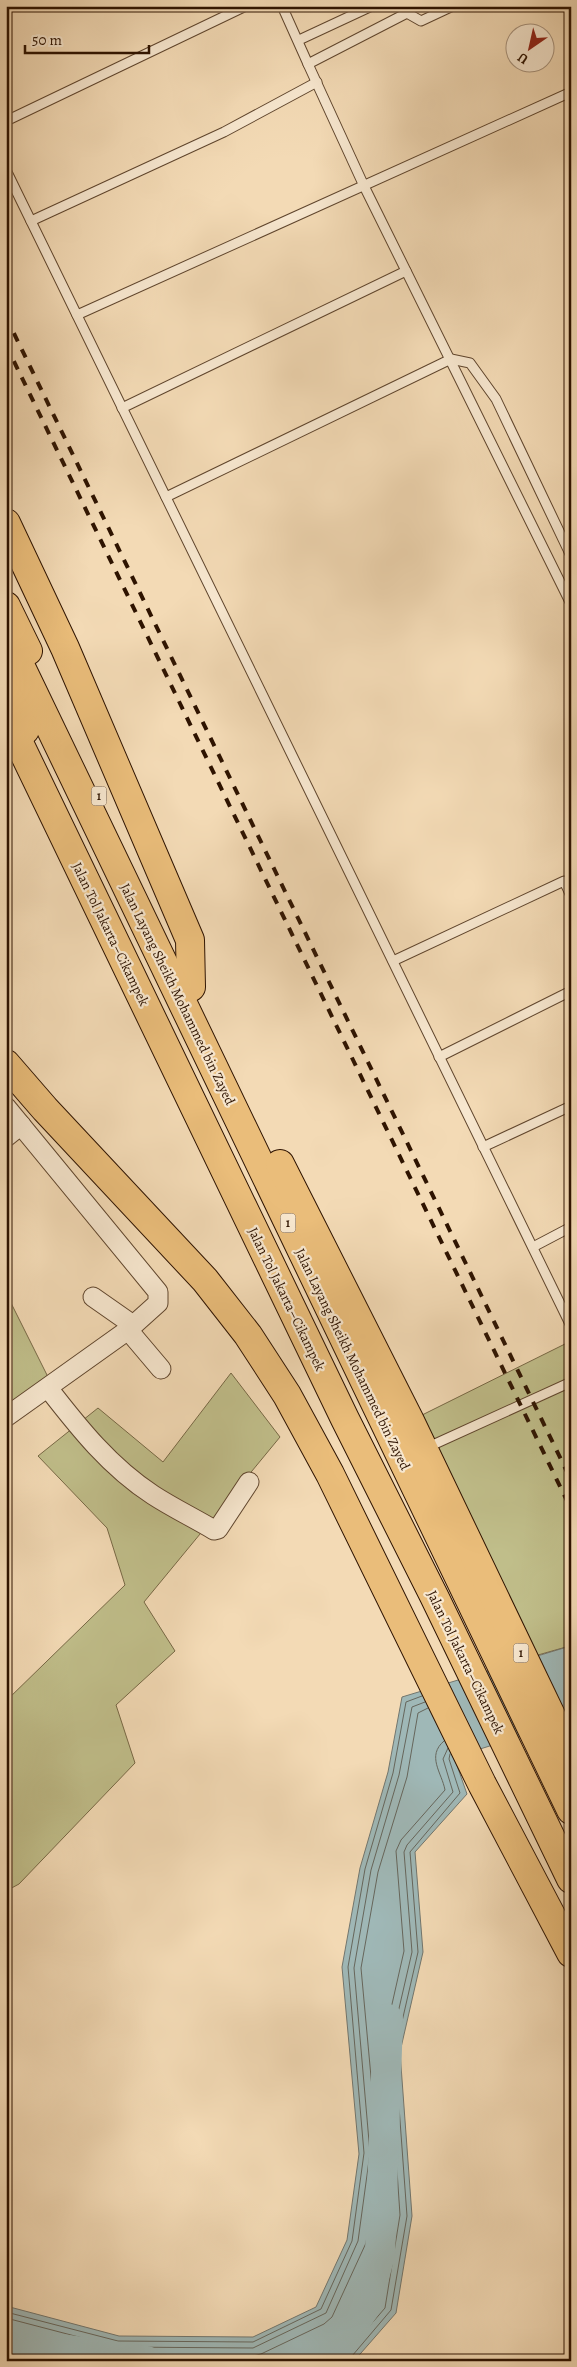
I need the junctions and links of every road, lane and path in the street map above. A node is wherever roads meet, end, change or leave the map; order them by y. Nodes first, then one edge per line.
1 (246, 6) edge
2 (282, 6) edge
3 (372, 6) edge
4 (453, 6) edge
5 (406, 10) edge
6 (299, 40) junction
7 (308, 64) junction
8 (317, 82) junction
9 (571, 92) edge
10 (6, 121) edge
11 (6, 170) edge
12 (364, 186) junction
13 (31, 221) junction
14 (406, 271) junction
15 (77, 316) junction
16 (451, 359) junction
17 (122, 408) junction
18 (166, 497) junction
19 (6, 523) edge
20 (571, 556) edge
21 (571, 604) edge
22 (6, 606) edge
23 (6, 636) edge
24 (6, 693) edge
25 (6, 716) edge
26 (571, 896) edge
27 (393, 961) junction
28 (191, 987) junction
29 (571, 991) edge
30 (439, 1057) junction
31 (6, 1064) edge
32 (571, 1106) edge
33 (6, 1107) edge
34 (14, 1131) edge
35 (484, 1147) junction
36 (571, 1227) edge
37 (532, 1247) junction
38 (93, 1297) dead end
39 (571, 1326) edge
40 (130, 1328) junction
41 (161, 1370) dead end
42 (571, 1382) edge
43 (48, 1388) junction
44 (6, 1417) edge
45 (423, 1450) junction
46 (250, 1482) dead end
47 (568, 1751) edge
48 (571, 1810) edge
49 (571, 1846) edge
50 (571, 1879) edge
51 (571, 1953) edge

1 - 10 lane
2 - 6 lane
3 - 6 lane
4 - 5 lane
5 - 7 lane
6 - 7 lane
7 - 8 lane
8 - 12 lane
8 - 13 lane
9 - 12 lane
11 - 13 lane
12 - 14 lane
12 - 15 lane
13 - 15 lane
14 - 16 lane
14 - 17 lane
15 - 17 lane
16 - 18 lane
16 - 20 lane
16 - 21 lane
17 - 18 lane
18 - 27 lane
19 - 28 highway
22 - 28 highway, 1
23 - 48 highway, Jalan Layang Sheikh Mohammed bin Zayed / 1
24 - 49 highway, Jalan Layang Sheikh Mohammed bin Zayed / 1
25 - 50 highway, Jalan Tol Jakarta–Cikampek
26 - 27 lane
27 - 30 lane
28 - 45 highway, 1
29 - 30 lane
30 - 35 lane
31 - 51 highway
32 - 35 lane
33 - 34 street
34 - 40 street
35 - 37 lane
36 - 37 lane
37 - 39 lane
38 - 40 street
40 - 41 street
40 - 43 street
42 - 45 lane
43 - 44 street
43 - 46 street
45 - 47 highway, 1

